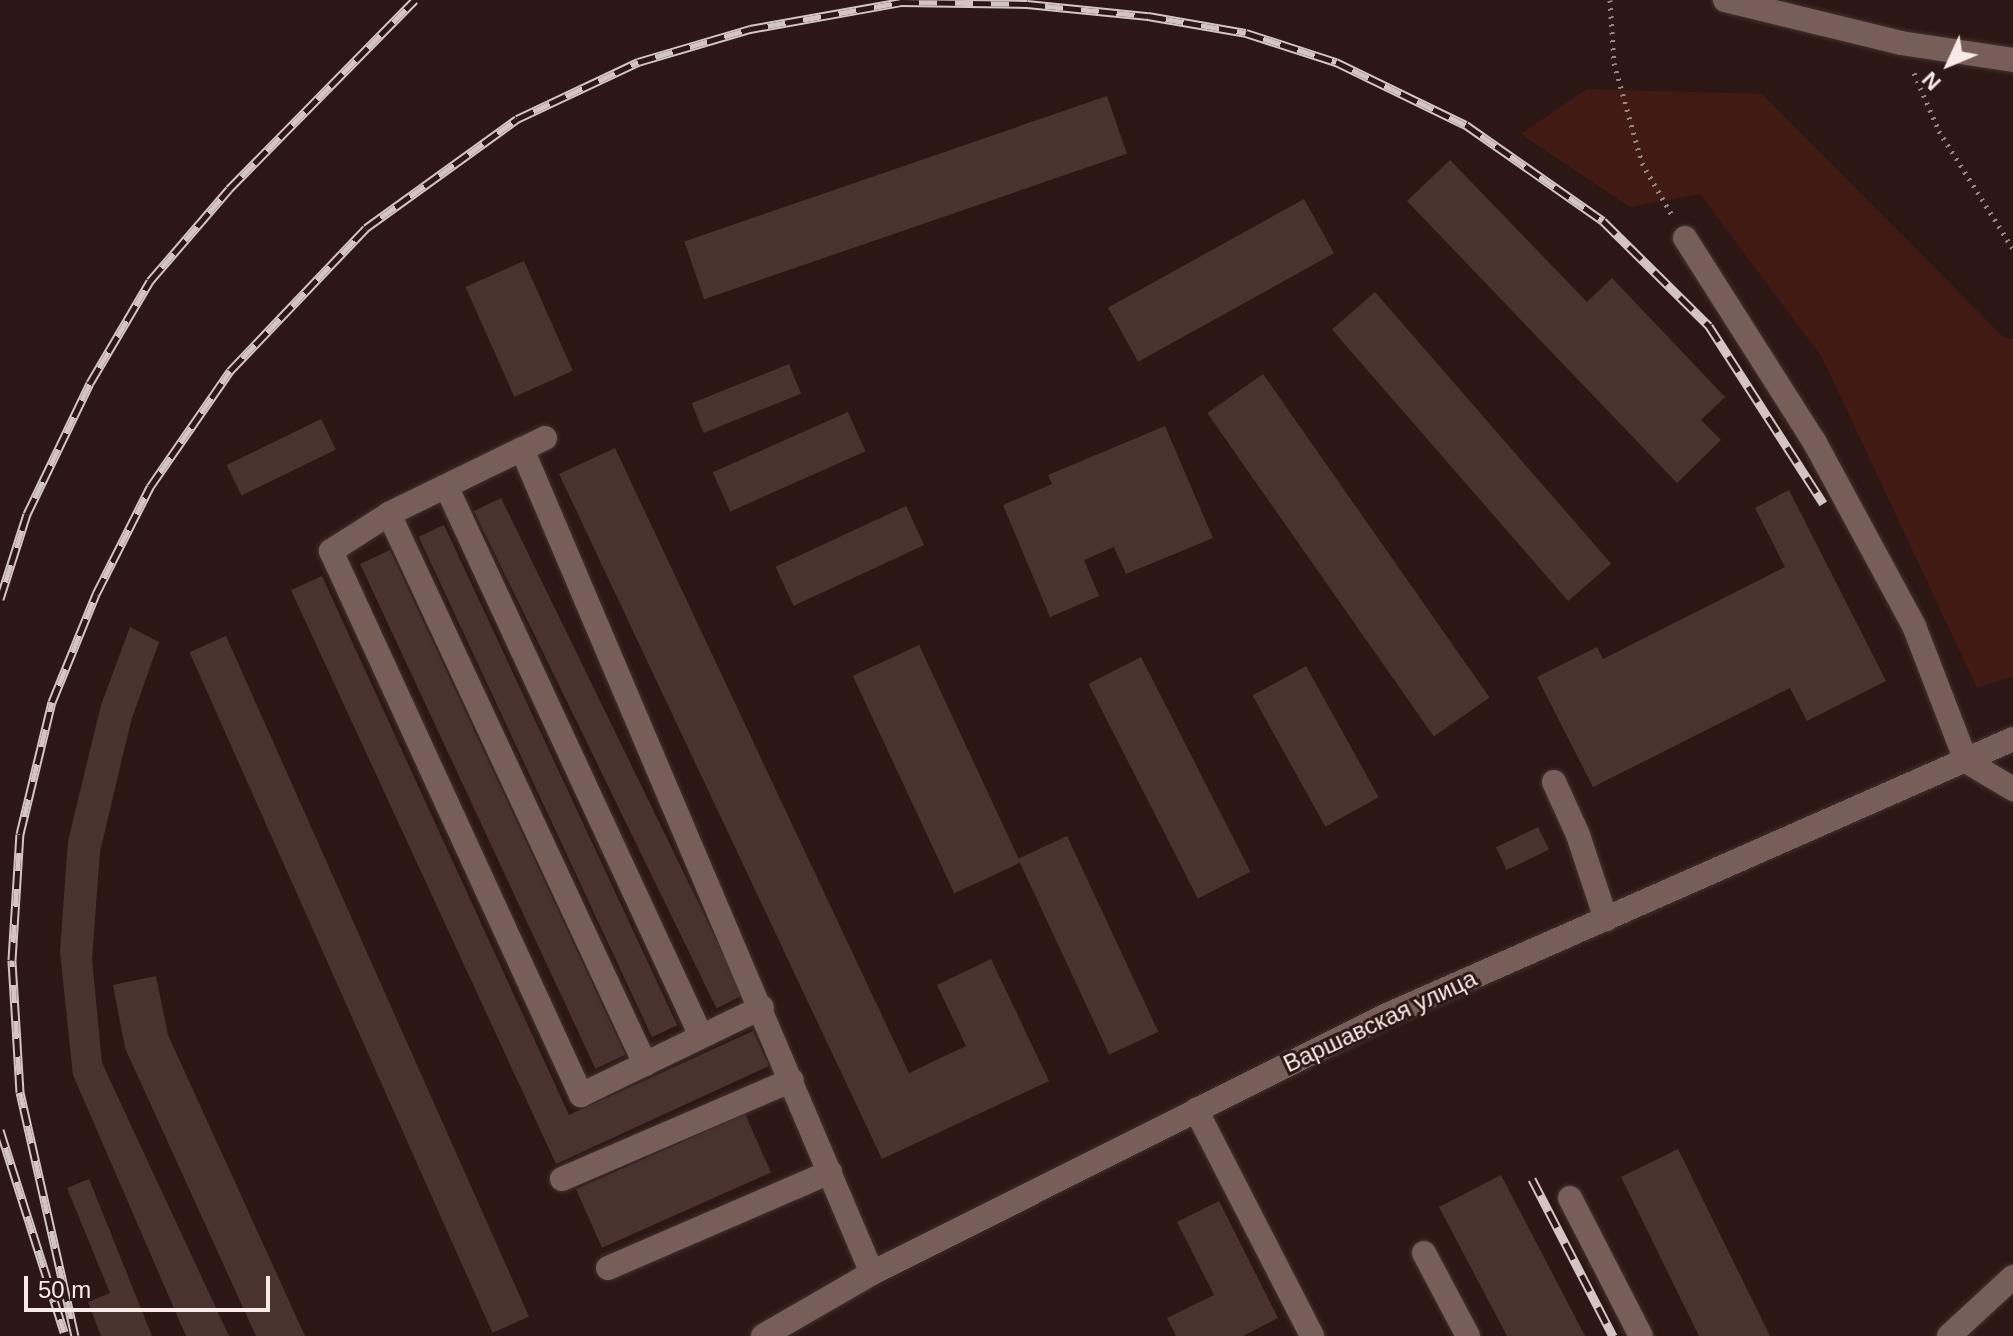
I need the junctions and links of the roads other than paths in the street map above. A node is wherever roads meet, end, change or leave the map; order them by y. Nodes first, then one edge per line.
1 (1725, 0) edge
2 (2013, 60) edge
3 (1685, 238) road end
4 (545, 438) dead end
5 (522, 449) junction
6 (447, 488) junction
7 (389, 514) junction
8 (2013, 739) edge
9 (1966, 761) junction
10 (1554, 782) dead end
11 (2013, 789) edge
12 (1606, 919) junction
13 (762, 1007) junction
14 (701, 1036) junction
15 (645, 1064) junction
16 (792, 1080) junction
17 (1196, 1110) junction
18 (830, 1172) junction
19 (562, 1179) dead end
20 (1570, 1198) dead end
21 (1424, 1253) dead end
22 (608, 1268) dead end
23 (872, 1273) junction
24 (2013, 1277) edge
25 (763, 1336) edge
26 (1312, 1336) edge
27 (1468, 1336) edge
28 (1641, 1336) edge
29 (1949, 1336) edge

1 - 2 street
3 - 9 street
4 - 5 street
5 - 6 street
5 - 13 street
6 - 7 street
6 - 14 street
7 - 15 street
7 - 15 street
8 - 9 street, Варшавская улица
9 - 11 street
9 - 12 street, Варшавская улица
10 - 12 street
12 - 17 street, Варшавская улица
13 - 14 street
13 - 16 street
14 - 15 street
16 - 18 street
16 - 19 street
17 - 23 street, Варшавская улица
17 - 26 street
18 - 22 street
18 - 23 street
20 - 28 street
21 - 27 street
23 - 25 street, Варшавская улица
24 - 29 street

